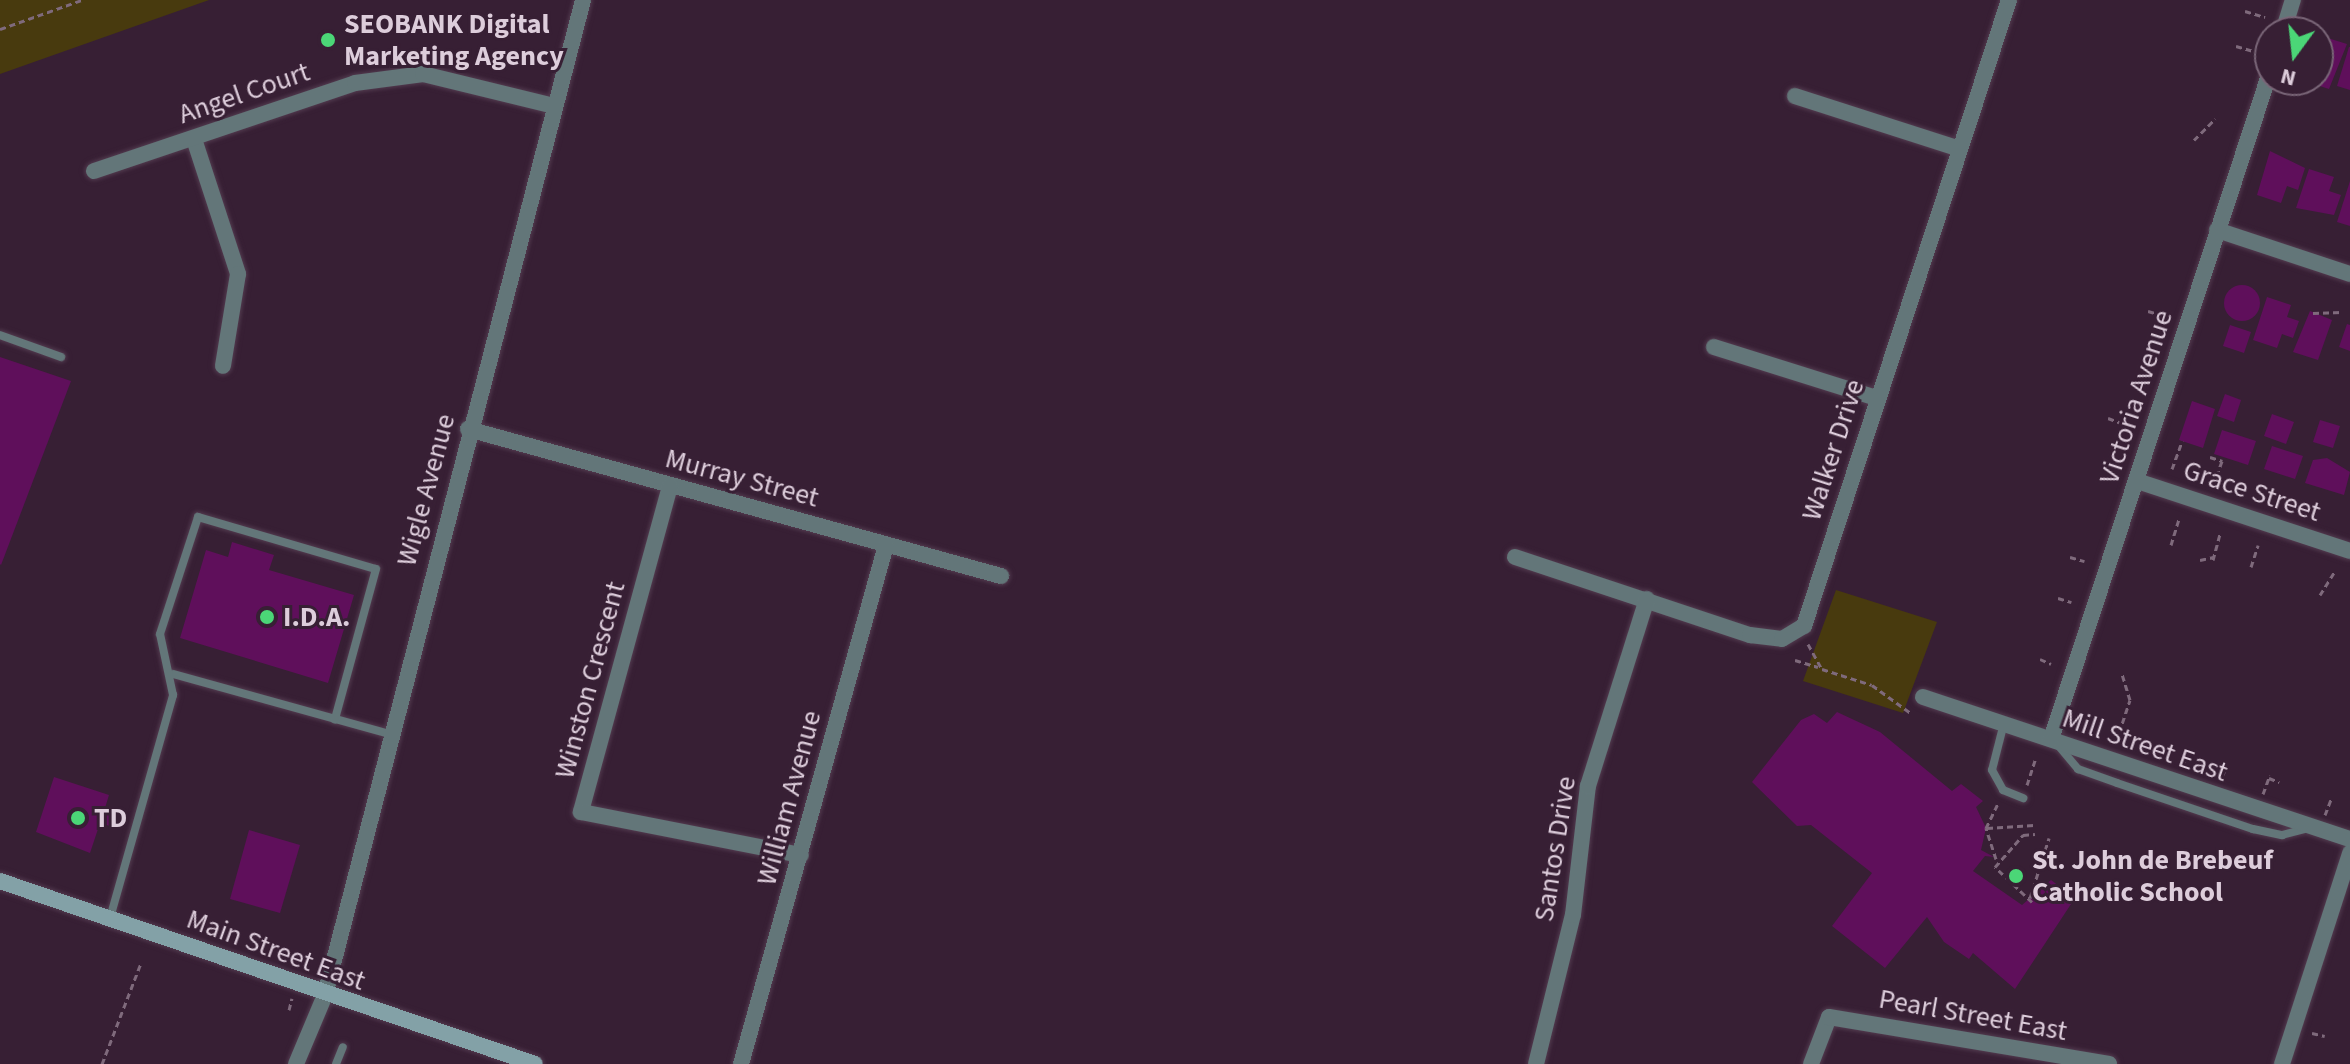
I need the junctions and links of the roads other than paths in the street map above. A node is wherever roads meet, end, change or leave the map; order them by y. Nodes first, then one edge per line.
1 (583, 0) edge
2 (2009, 0) edge
3 (1795, 96) dead end
4 (2262, 96) edge
5 (554, 106) junction
6 (194, 139) junction
7 (1960, 149) junction
8 (94, 171) dead end
9 (2217, 230) junction
10 (2350, 274) edge
11 (0, 335) edge
12 (1714, 347) dead end
13 (61, 357) dead end
14 (223, 366) dead end
15 (1877, 398) junction
16 (468, 429) junction
17 (2137, 481) junction
18 (670, 486) junction
19 (886, 545) junction
20 (2350, 551) edge
21 (1515, 557) dead end
22 (1001, 576) dead end
23 (1647, 599) junction
24 (173, 674) junction
25 (1923, 697) dead end
26 (335, 719) junction
27 (2003, 727) junction
28 (389, 734) junction
29 (2052, 740) junction
30 (2024, 794) road end
31 (2350, 839) edge
32 (2350, 853) edge
33 (801, 855) junction
34 (0, 881) edge
35 (109, 919) junction
36 (325, 995) junction
37 (343, 1047) dead end
38 (525, 1063) edge
39 (296, 1064) edge
40 (336, 1064) edge
41 (741, 1064) edge
42 (1536, 1064) edge
43 (1811, 1064) edge
44 (2109, 1064) edge
45 (2282, 1064) edge

1 - 5 street, Wigle Avenue
2 - 7 street, Walker Drive
3 - 7 street
4 - 9 street, Victoria Avenue
5 - 6 street, Angel Court
5 - 16 street, Wigle Avenue
6 - 8 street, Angel Court
6 - 14 street
7 - 15 street, Walker Drive
9 - 10 street
9 - 17 street, Victoria Avenue
11 - 13 lane
12 - 15 street
15 - 23 street, Walker Drive
16 - 18 street, Murray Street
16 - 28 street, Wigle Avenue
17 - 20 street, Grace Street
17 - 29 street, Victoria Avenue
18 - 19 street, Murray Street
18 - 33 street, Winston Crescent
19 - 22 street, Murray Street
19 - 33 street, William Avenue
21 - 23 street, Walker Drive
23 - 42 street, Santos Drive
24 - 26 lane
24 - 26 lane
24 - 35 lane
25 - 27 street, Mill Street East
26 - 28 lane
27 - 29 street, Mill Street East
27 - 30 lane
28 - 36 street, Wigle Avenue
29 - 31 street, Mill Street East
32 - 45 street
33 - 41 street, William Avenue
34 - 35 main road, Main Street East
35 - 36 main road, Main Street East
36 - 38 main road, Main Street East
36 - 39 street, Wigle Avenue
37 - 40 lane
43 - 44 street, Pearl Street East

